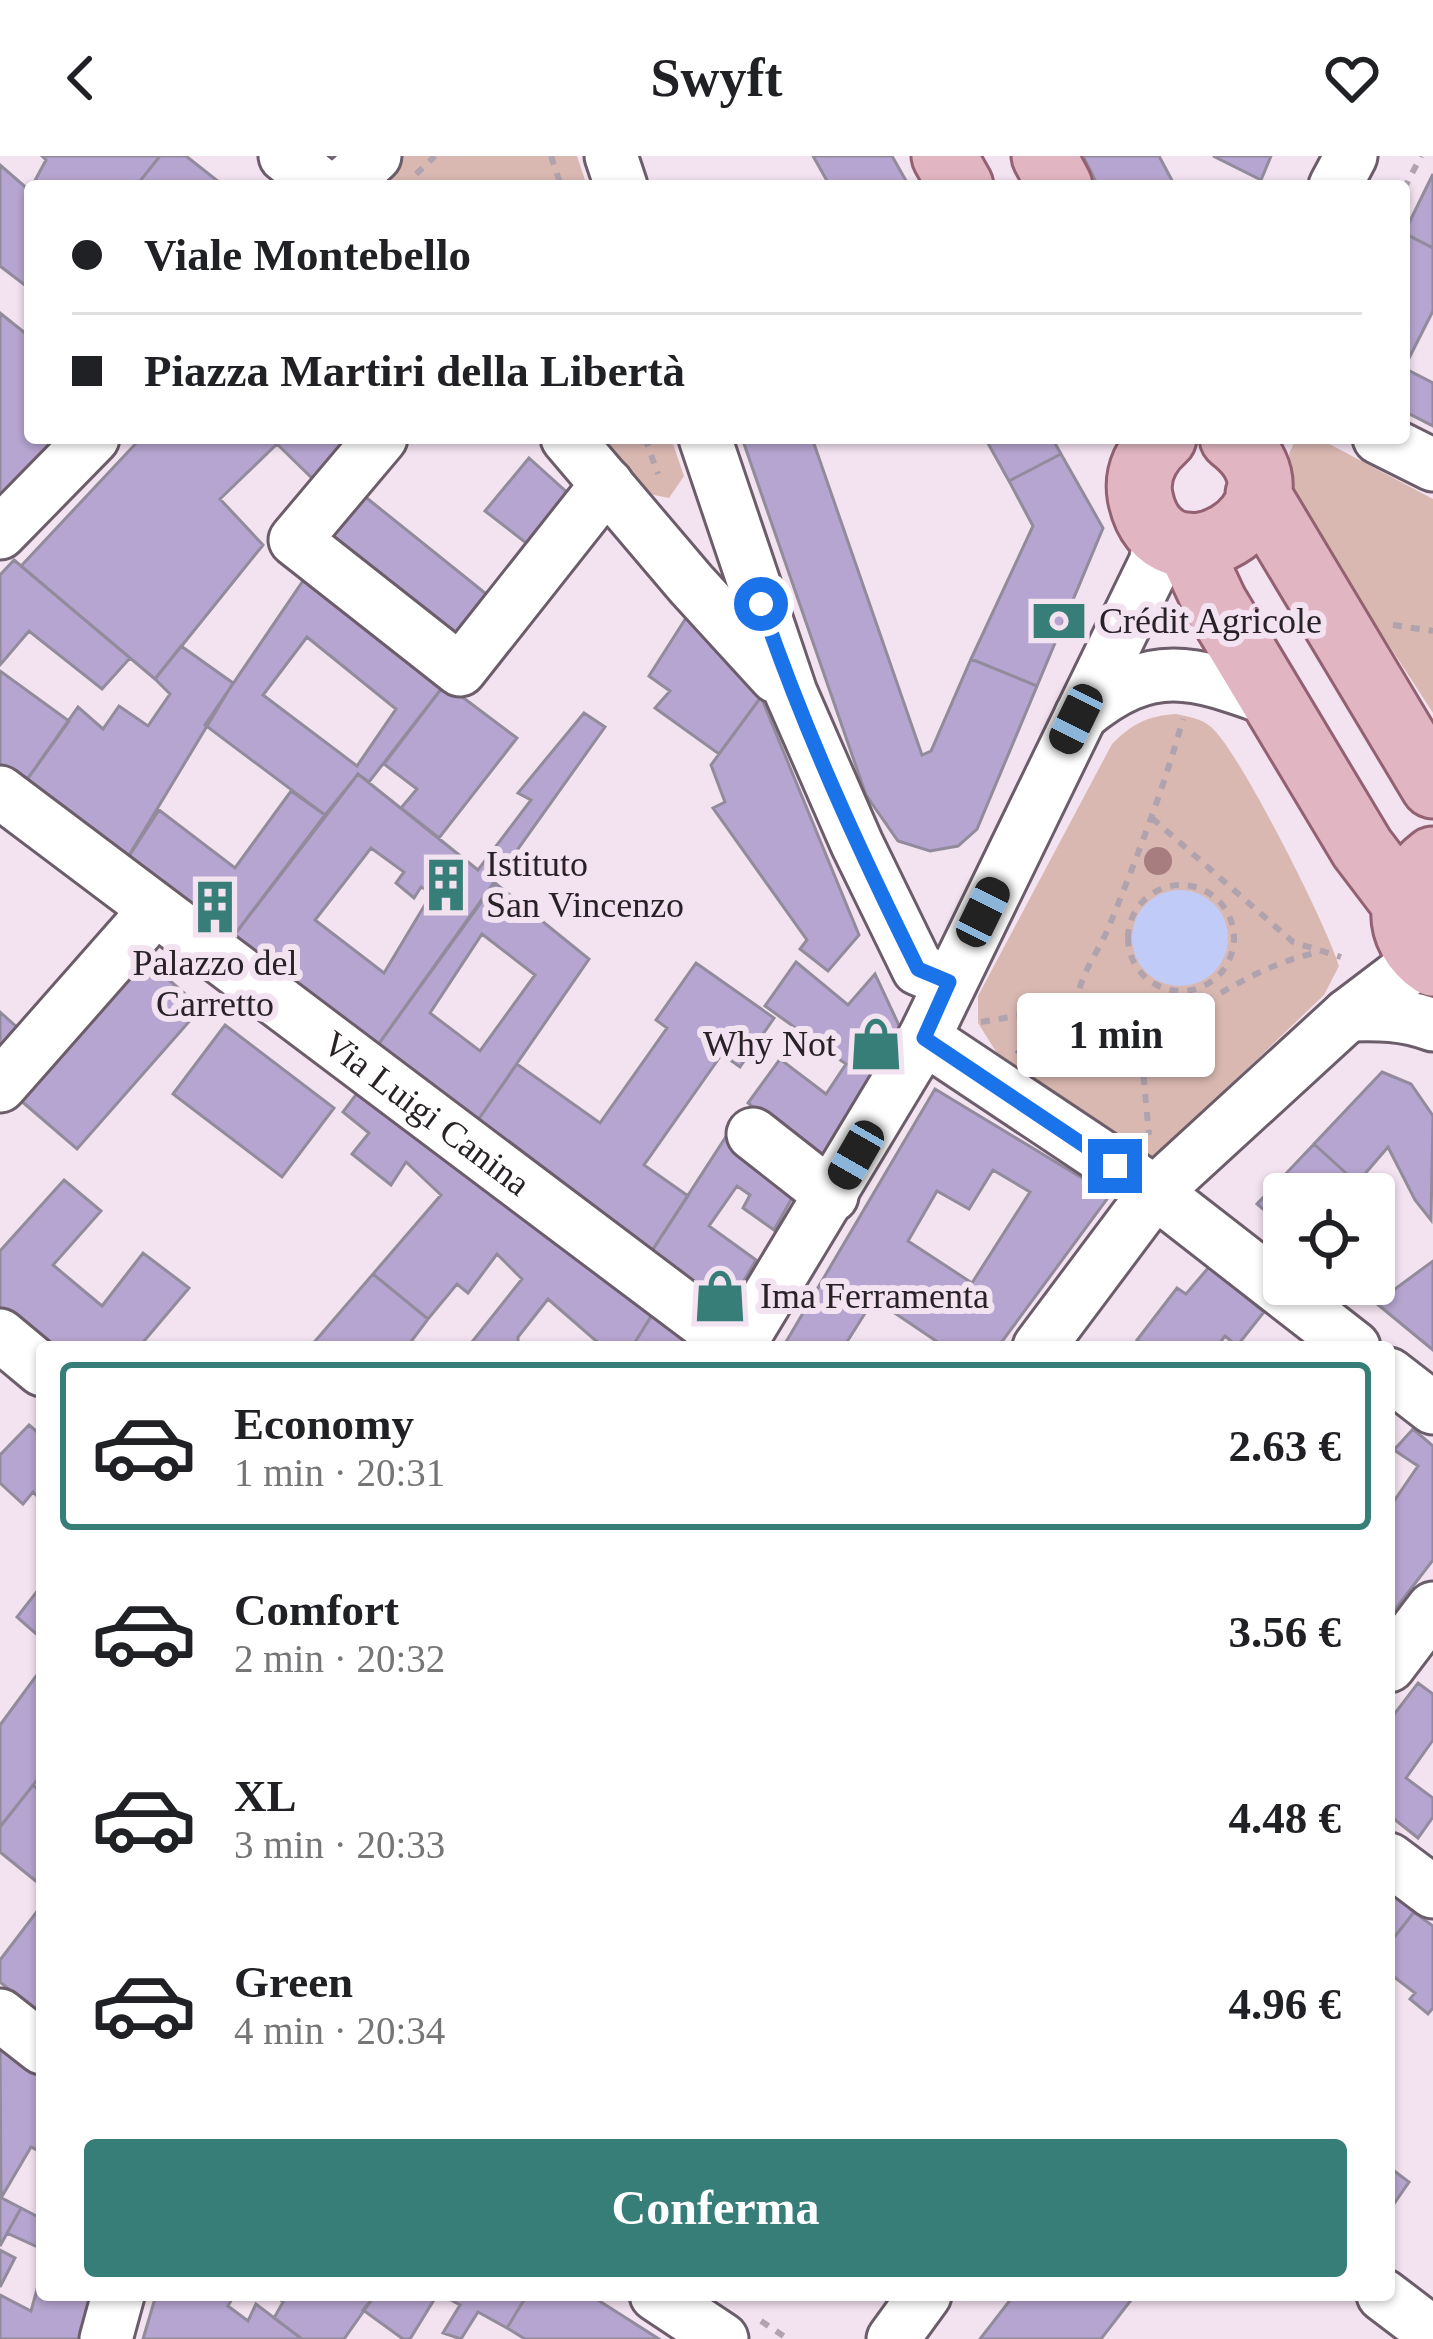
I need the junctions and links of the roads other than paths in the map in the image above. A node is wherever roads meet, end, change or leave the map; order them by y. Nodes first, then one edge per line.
1 (285, 156) edge
2 (376, 156) edge
3 (315, 180) edge
4 (349, 180) edge
5 (87, 444) edge
6 (376, 444) edge
7 (572, 444) edge
8 (708, 444) edge
9 (1391, 444) edge
10 (1244, 454) edge
11 (1433, 466) edge
12 (607, 484) junction
13 (1152, 488) edge
14 (0, 533) edge
15 (791, 693) junction
16 (1274, 701) junction
17 (1076, 719) junction
18 (1418, 739) edge
19 (1433, 786) edge
20 (0, 792) edge
21 (155, 910) junction
22 (1423, 921) edge
23 (964, 1002) junction
24 (1348, 1016) junction
25 (1433, 1025) edge
26 (924, 1038) junction
27 (0, 1086) edge
28 (753, 1134) dead end
29 (1153, 1170) junction
30 (832, 1196) junction
31 (0, 1335) edge
32 (729, 1341) edge
33 (741, 1341) edge
34 (1043, 1341) edge
35 (1347, 1341) edge
36 (36, 1365) edge
37 (1395, 1379) edge
38 (1433, 1408) edge
39 (1433, 1608) edge
40 (1395, 1658) edge
41 (1395, 1863) edge
42 (1433, 1892) edge
43 (0, 2015) edge
44 (36, 2043) edge
45 (116, 2301) edge
46 (665, 2301) edge
47 (921, 2301) edge
48 (1391, 2301) edge
49 (1433, 2333) edge
50 (106, 2339) edge
51 (722, 2339) edge
52 (893, 2339) edge

1 - 3 street
2 - 4 street
5 - 14 street
6 - 12 street
7 - 12 street
8 - 15 street
9 - 11 street
10 - 13 main road
10 - 18 main road
12 - 15 street
13 - 16 main road
13 - 17 street
15 - 23 street
16 - 17 street
16 - 22 main road
17 - 23 street
18 - 19 main road
20 - 21 street, Via Luigi Canina
21 - 27 street
21 - 32 street, Via Luigi Canina
22 - 24 street
23 - 26 street
24 - 25 street
24 - 29 street
26 - 29 street
26 - 30 street
28 - 30 street
29 - 34 street
29 - 35 street
30 - 33 street
31 - 36 street
37 - 38 street
39 - 40 street
41 - 42 street
43 - 44 street
45 - 50 street
46 - 51 street
47 - 52 street
48 - 49 street

